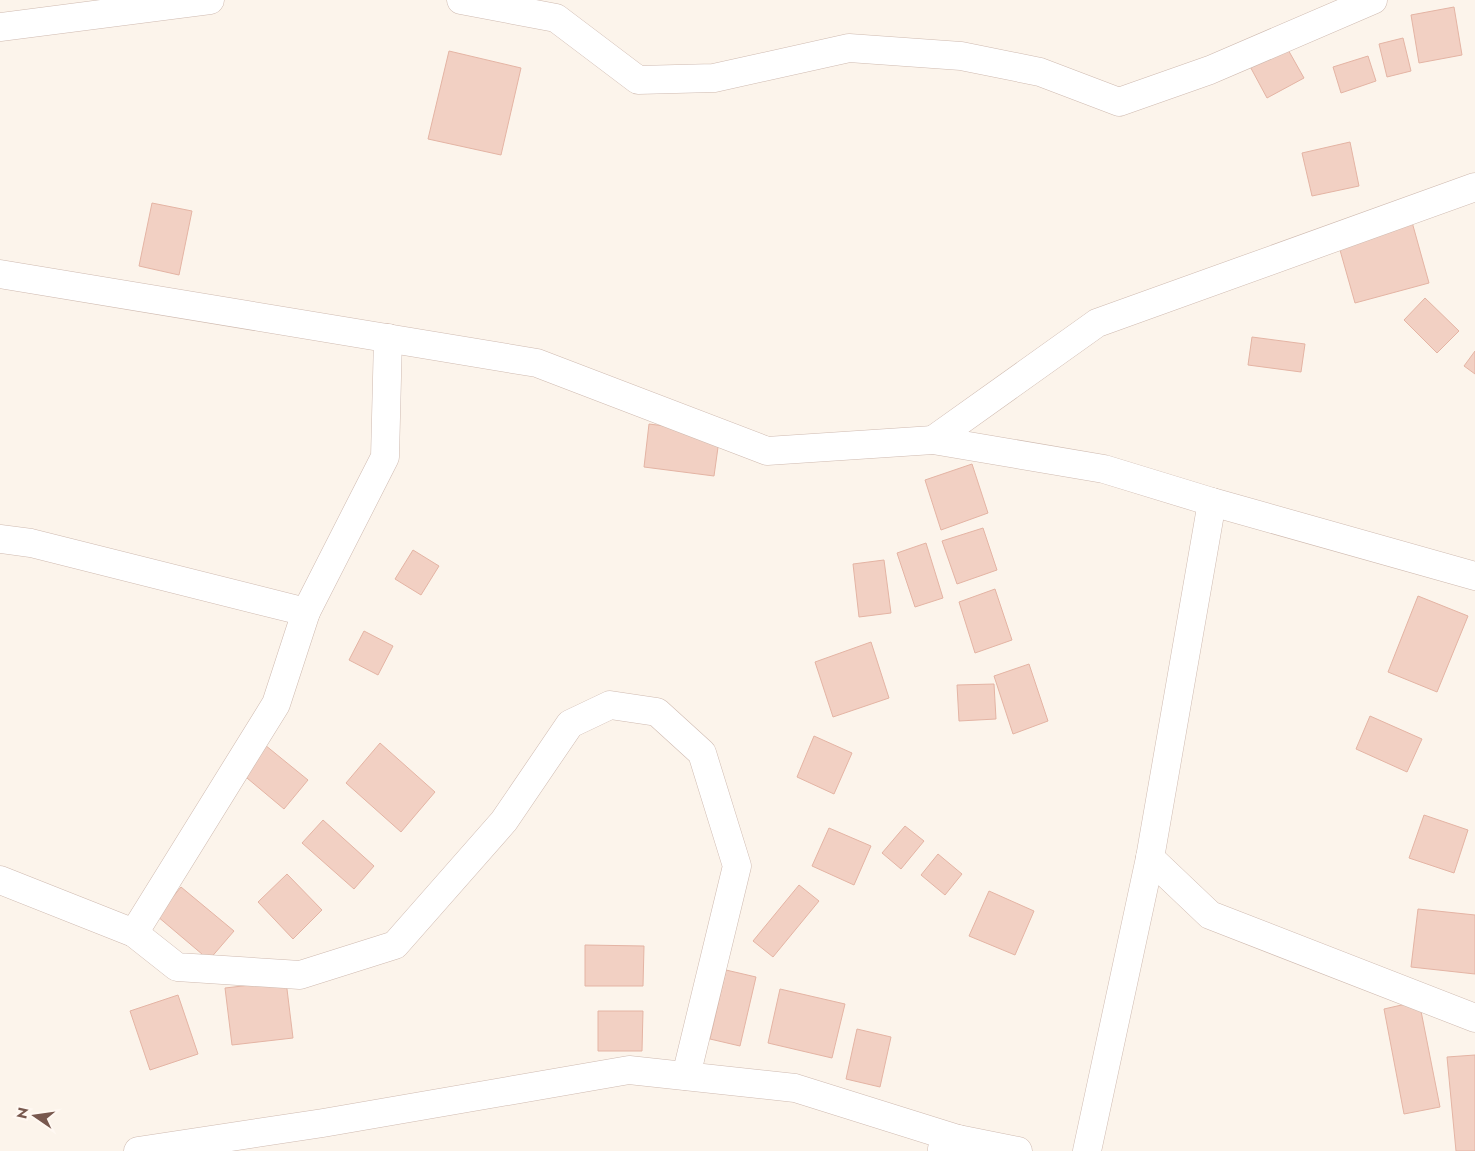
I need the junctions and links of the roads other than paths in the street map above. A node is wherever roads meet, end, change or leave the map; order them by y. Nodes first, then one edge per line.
1 (210, 0) edge
2 (461, 0) edge
3 (1373, 0) edge
4 (0, 27) edge
5 (1475, 187) edge
6 (0, 274) edge
7 (388, 338) junction
8 (933, 440) junction
9 (1212, 502) junction
10 (0, 539) edge
11 (1475, 576) edge
12 (306, 612) junction
13 (1150, 858) junction
14 (0, 880) edge
15 (134, 933) junction
16 (1475, 1018) edge
17 (686, 1076) junction
18 (948, 1145) edge
19 (138, 1151) edge
20 (1018, 1151) edge
21 (1087, 1151) edge

1 - 4 street
2 - 3 street
5 - 8 street
6 - 7 street
7 - 8 street
7 - 12 street
8 - 9 street
9 - 11 street
9 - 13 street
10 - 12 street
12 - 15 street
13 - 16 street
13 - 21 street
14 - 15 street
15 - 17 street
17 - 18 street
17 - 19 street
18 - 20 street

